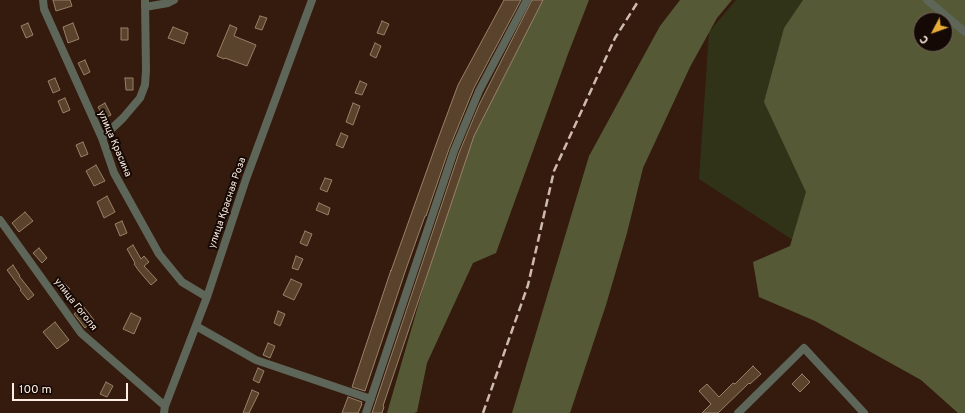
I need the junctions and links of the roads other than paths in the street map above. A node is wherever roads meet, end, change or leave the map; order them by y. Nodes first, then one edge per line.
1 (43, 0) edge
2 (174, 0) edge
3 (312, 0) edge
4 (527, 0) edge
5 (927, 0) edge
6 (145, 4) edge
7 (965, 32) edge
8 (102, 138) junction
9 (0, 220) edge
10 (207, 297) junction
11 (196, 326) junction
12 (371, 398) junction
13 (164, 410) edge
14 (366, 413) edge
15 (738, 413) edge
16 (864, 413) edge

1 - 8 street, улица Красина
2 - 6 street
3 - 10 street, улица Красная Роза
4 - 12 street
5 - 7 street
6 - 8 street
8 - 10 street, улица Красина
9 - 13 street, улица Гоголя
10 - 11 street, улица Красная Роза
11 - 12 street
11 - 13 street, улица Красная Роза
12 - 14 street
15 - 16 street

